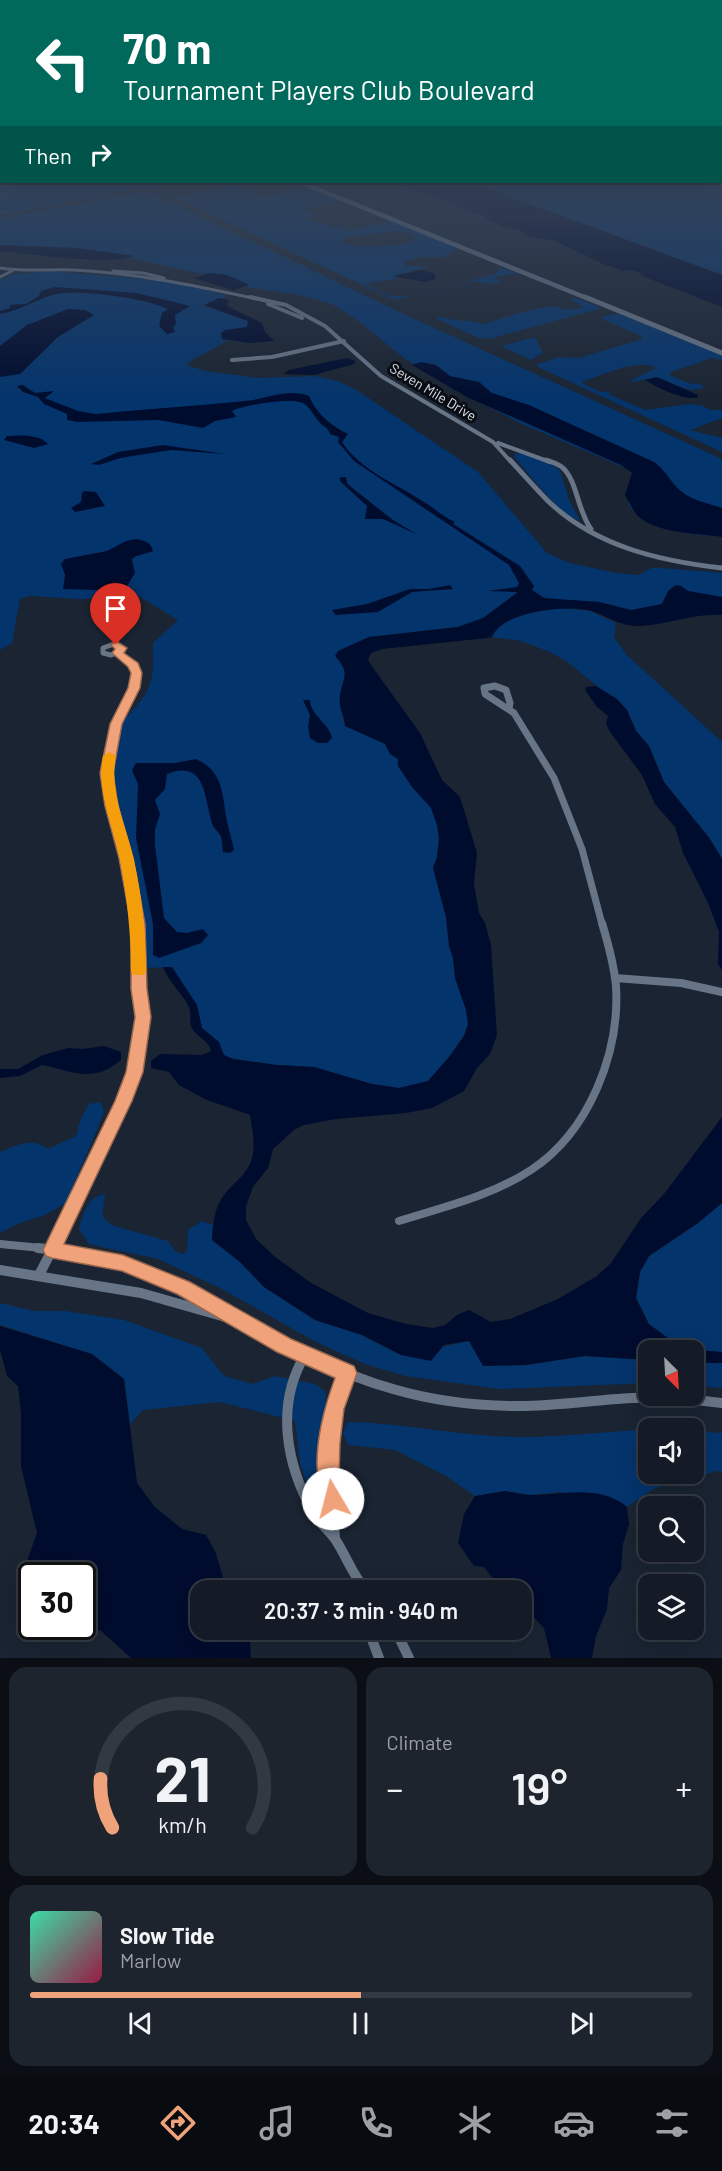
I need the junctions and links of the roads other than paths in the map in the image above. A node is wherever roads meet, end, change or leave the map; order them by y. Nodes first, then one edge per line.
1 (459, 246) edge
2 (0, 268) edge
3 (12, 271) junction
4 (0, 277) edge
5 (344, 341) junction
6 (722, 353) edge
7 (232, 360) dead end
8 (488, 439) junction
9 (597, 535) junction
10 (722, 568) edge
11 (118, 653) dead end
12 (509, 708) dead end
13 (615, 978) junction
14 (722, 992) edge
15 (399, 1221) dead end
16 (0, 1244) edge
17 (52, 1250) junction
18 (0, 1270) edge
19 (39, 1275) junction
20 (241, 1322) junction
21 (305, 1356) junction
22 (346, 1373) junction
23 (722, 1403) edge
24 (334, 1538) junction
25 (356, 1580) edge
26 (372, 1640) edge
27 (400, 1640) edge
28 (379, 1658) edge
29 (408, 1658) edge

1 - 6 street
2 - 3 street, Seven Mile Drive
3 - 4 street
3 - 5 street, Seven Mile Drive
5 - 7 street
5 - 8 street, Seven Mile Drive
8 - 9 street, Seven Mile Drive
8 - 9 street, Seven Mile Drive
9 - 10 street, Seven Mile Drive
11 - 17 street
12 - 13 street
13 - 14 street
13 - 15 street
16 - 17 street
17 - 19 street
17 - 20 street
18 - 19 street
19 - 20 street
20 - 21 street
21 - 22 street
21 - 24 street
22 - 23 street
22 - 24 street
24 - 25 street
26 - 28 street
27 - 29 street

